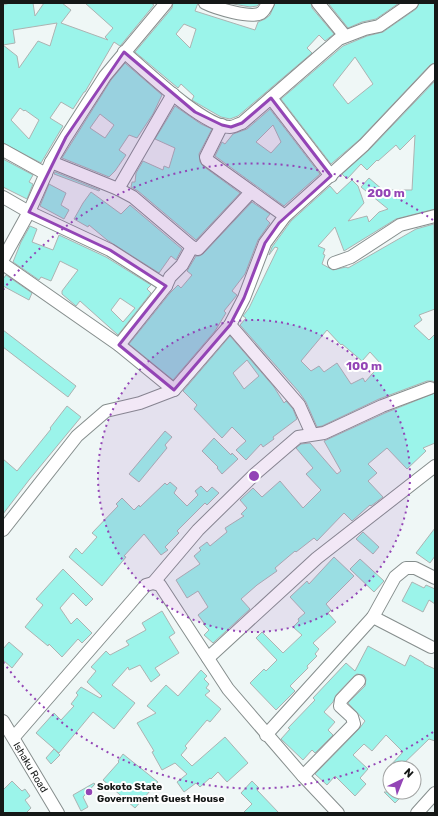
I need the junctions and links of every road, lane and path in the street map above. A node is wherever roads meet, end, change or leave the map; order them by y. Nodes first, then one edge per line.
1 (166, 3) edge
2 (205, 3) edge
3 (268, 3) edge
4 (318, 3) edge
5 (412, 3) edge
6 (345, 36) junction
7 (124, 52) junction
8 (435, 70) edge
9 (173, 94) junction
10 (271, 98) junction
11 (222, 126) junction
12 (3, 150) edge
13 (51, 162) junction
14 (46, 174) junction
15 (330, 176) junction
16 (118, 189) junction
17 (251, 192) junction
18 (3, 197) edge
19 (28, 212) junction
20 (284, 216) junction
21 (435, 216) edge
22 (192, 247) junction
23 (3, 259) edge
24 (334, 263) dead end
25 (3, 264) edge
26 (166, 286) junction
27 (230, 325) junction
28 (119, 345) junction
29 (430, 388) dead end
30 (174, 390) junction
31 (312, 434) junction
32 (435, 466) edge
33 (3, 530) edge
34 (435, 578) edge
35 (152, 583) junction
36 (373, 616) junction
37 (431, 647) dead end
38 (208, 658) junction
39 (359, 681) dead end
40 (3, 721) edge
41 (266, 735) junction
42 (14, 738) junction
43 (303, 776) junction
44 (435, 793) edge
45 (58, 813) edge
46 (338, 813) edge
47 (417, 813) edge

1 - 7 street
2 - 3 street
4 - 6 street
5 - 6 street
6 - 10 street
7 - 9 street
7 - 13 street
8 - 15 street
9 - 11 street
9 - 16 street
10 - 11 street
10 - 15 street
11 - 17 street
12 - 14 street
13 - 14 street
13 - 16 street
14 - 19 street
15 - 20 street
16 - 22 street
17 - 20 street
17 - 22 street
18 - 19 street
19 - 23 street
19 - 26 street
20 - 27 street
21 - 24 street
22 - 26 street
25 - 28 street
26 - 28 street
27 - 30 street
27 - 31 street
28 - 30 street
29 - 31 street
30 - 33 street
31 - 35 street
32 - 38 street
34 - 36 street
35 - 38 street
35 - 42 street
36 - 37 street
36 - 41 street
38 - 41 street
39 - 43 street
40 - 42 street, Ishaku Road
41 - 43 street
42 - 45 street, Ishaku Road
43 - 46 street
44 - 47 street

